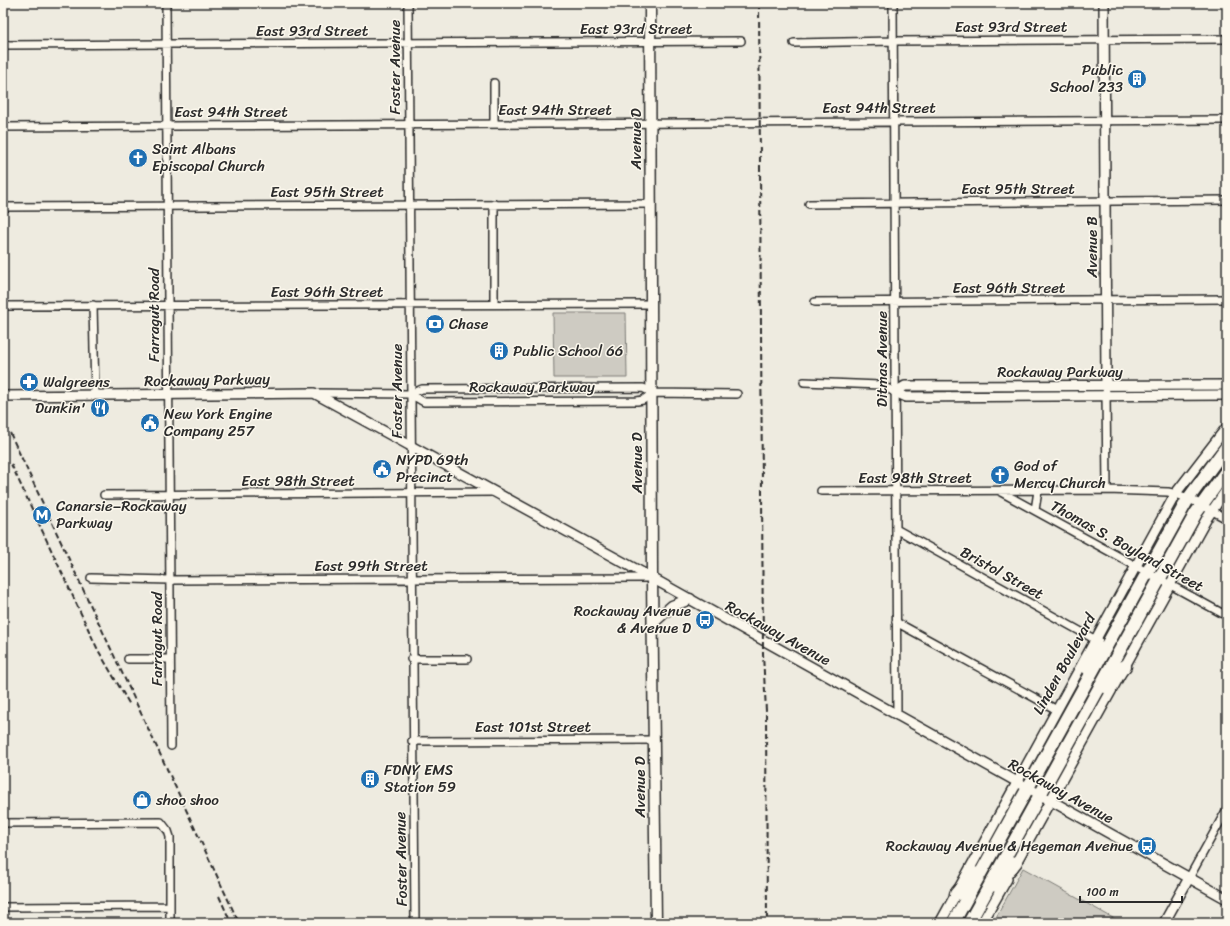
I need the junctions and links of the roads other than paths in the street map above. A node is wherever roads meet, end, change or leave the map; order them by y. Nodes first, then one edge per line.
1 (166, 3) edge
2 (408, 3) edge
3 (650, 3) edge
4 (893, 3) edge
5 (1104, 3) edge
6 (1104, 39) junction
7 (1227, 39) edge
8 (741, 41) dead end
9 (893, 41) junction
10 (650, 42) junction
11 (408, 43) junction
12 (794, 43) dead end
13 (167, 44) junction
14 (3, 45) edge
15 (494, 83) dead end
16 (1105, 120) junction
17 (1227, 120) edge
18 (894, 121) junction
19 (651, 123) junction
20 (408, 124) junction
21 (494, 124) junction
22 (166, 125) junction
23 (3, 126) edge
24 (1227, 200) edge
25 (1105, 201) junction
26 (894, 203) junction
27 (494, 204) junction
28 (652, 204) junction
29 (809, 204) dead end
30 (409, 205) junction
31 (167, 206) junction
32 (3, 207) edge
33 (1227, 299) edge
34 (1106, 300) junction
35 (815, 302) dead end
36 (895, 302) junction
37 (410, 304) junction
38 (494, 304) junction
39 (652, 304) junction
40 (94, 305) junction
41 (3, 306) edge
42 (167, 306) junction
43 (804, 382) dead end
44 (1227, 385) edge
45 (1106, 390) junction
46 (895, 392) junction
47 (314, 393) junction
48 (652, 393) junction
49 (168, 394) junction
50 (410, 394) junction
51 (738, 394) dead end
52 (95, 395) junction
53 (1227, 395) edge
54 (3, 396) edge
55 (1227, 427) edge
56 (1227, 446) edge
57 (410, 447) junction
58 (1227, 470) edge
59 (1227, 489) edge
60 (1107, 490) junction
61 (821, 491) dead end
62 (896, 491) junction
63 (1038, 491) junction
64 (493, 492) junction
65 (1001, 492) junction
66 (411, 494) junction
67 (1176, 494) junction
68 (104, 495) dead end
69 (168, 495) junction
70 (1188, 499) junction
71 (1206, 507) junction
72 (1035, 510) junction
73 (1227, 519) edge
74 (896, 529) junction
75 (1136, 566) junction
76 (1147, 572) junction
77 (91, 578) dead end
78 (652, 578) junction
79 (411, 579) junction
80 (169, 580) junction
81 (1165, 582) junction
82 (690, 600) junction
83 (1227, 616) edge
84 (896, 622) junction
85 (653, 623) junction
86 (1096, 640) junction
87 (128, 659) dead end
88 (170, 659) junction
89 (411, 659) junction
90 (467, 659) dead end
91 (1125, 666) junction
92 (1084, 685) junction
93 (1092, 700) junction
94 (1057, 710) junction
95 (897, 716) junction
96 (654, 740) junction
97 (412, 741) junction
98 (171, 746) dead end
99 (1022, 785) junction
100 (1045, 798) junction
101 (1227, 809) edge
102 (3, 823) edge
103 (991, 854) junction
104 (1016, 862) junction
105 (1189, 878) junction
106 (956, 894) junction
107 (1227, 899) edge
108 (3, 906) edge
109 (170, 906) junction
110 (978, 907) junction
111 (170, 923) edge
112 (415, 923) edge
113 (656, 923) edge
114 (940, 923) edge
115 (952, 923) edge
116 (969, 923) edge
117 (982, 923) edge
118 (1164, 923) edge

1 - 13 street, Farragut Road
2 - 11 street, Foster Avenue
3 - 10 main road, Avenue D
4 - 9 street, Ditmas Avenue
5 - 6 street, Avenue B
6 - 7 street, East 93rd Street
6 - 9 street, East 93rd Street
6 - 16 street, Avenue B
8 - 10 street, East 93rd Street
9 - 12 street, East 93rd Street
9 - 18 street, Ditmas Avenue
10 - 11 street, East 93rd Street
10 - 19 main road, Avenue D
11 - 13 street, East 93rd Street
11 - 20 street, Foster Avenue
13 - 14 street, East 93rd Street
13 - 22 street, Farragut Road
15 - 21 street
16 - 17 street, East 94th Street
16 - 18 street, East 94th Street
16 - 25 street, Avenue B
18 - 19 street, East 94th Street
18 - 26 street, Ditmas Avenue
19 - 21 street, East 94th Street
19 - 28 main road, Avenue D
20 - 21 street, East 94th Street
20 - 22 street, East 94th Street
20 - 30 street, Foster Avenue
22 - 23 street, East 94th Street
22 - 31 street, Farragut Road
24 - 25 street, East 95th Street
25 - 26 street, East 95th Street
25 - 34 street, Avenue B
26 - 29 street, East 95th Street
26 - 36 street, Ditmas Avenue
27 - 28 street, East 95th Street
27 - 30 street, East 95th Street
27 - 38 street
28 - 39 main road, Avenue D
30 - 31 street, East 95th Street
30 - 37 street, Foster Avenue
31 - 32 street, East 95th Street
31 - 42 street, Farragut Road
33 - 34 street, East 96th Street
34 - 36 street, East 96th Street
34 - 45 street, Avenue B
35 - 36 street, East 96th Street
36 - 46 street, Ditmas Avenue
37 - 38 street, East 96th Street
37 - 42 street, East 96th Street
37 - 50 street, Foster Avenue
38 - 39 street, East 96th Street
39 - 48 main road, Avenue D
40 - 41 street, East 96th Street
40 - 42 street, East 96th Street
40 - 52 street
42 - 49 street, Farragut Road
43 - 46 street
44 - 45 street, Rockaway Parkway
45 - 46 street, Rockaway Parkway
45 - 53 street, Rockaway Parkway
45 - 60 street, Avenue B
46 - 62 street, Ditmas Avenue
47 - 49 street, Rockaway Parkway
47 - 50 street, Rockaway Parkway
47 - 57 street, Rockaway Avenue
48 - 50 street, Rockaway Parkway
48 - 50 street, Rockaway Parkway
48 - 51 street, Rockaway Parkway
48 - 78 main road, Avenue D
49 - 52 street, Rockaway Parkway
49 - 69 street, Farragut Road
50 - 57 street, Foster Avenue
52 - 54 street, Rockaway Parkway
55 - 67 street, Linden Boulevard
56 - 70 highway, Linden Boulevard
57 - 64 street, Rockaway Avenue
57 - 66 street, Foster Avenue
58 - 71 highway
59 - 71 street
60 - 63 street, East 98th Street
60 - 67 street, East 98th Street
61 - 62 street, East 98th Street
62 - 65 street, East 98th Street
62 - 74 street, Ditmas Avenue
63 - 65 street, East 98th Street
63 - 72 street, Thomas S. Boyland Street
64 - 66 street, East 98th Street
64 - 78 street, Rockaway Avenue
65 - 72 street, Thomas S. Boyland Street
66 - 69 street, East 98th Street
66 - 79 street, Foster Avenue
67 - 70 street, East 98th Street
67 - 75 street, Linden Boulevard
68 - 69 street, East 98th Street
69 - 80 street, Farragut Road
70 - 71 street, East 98th Street
70 - 76 highway, Linden Boulevard
71 - 73 street, East 98th Street
71 - 81 highway
72 - 75 street, Thomas S. Boyland Street
74 - 84 street, Ditmas Avenue
74 - 86 street, Bristol Street
75 - 76 street, Thomas S. Boyland Street
75 - 86 street, Linden Boulevard
76 - 81 street, Thomas S. Boyland Street
76 - 92 highway, Linden Boulevard
77 - 80 street, East 99th Street
78 - 79 street, East 99th Street
78 - 82 street, Rockaway Avenue
78 - 85 main road, Avenue D
79 - 80 street, East 99th Street
79 - 89 street, Foster Avenue
80 - 88 street, Farragut Road
81 - 83 street, Thomas S. Boyland Street
81 - 91 street
81 - 93 highway
82 - 85 main road
82 - 95 street, Rockaway Avenue
84 - 94 street
84 - 95 street, Ditmas Avenue
85 - 96 main road, Avenue D
86 - 92 highway
86 - 94 street, Linden Boulevard
87 - 88 street
88 - 98 street, Farragut Road
89 - 90 street
89 - 97 street, Foster Avenue
91 - 93 highway
91 - 100 street
92 - 99 highway, Linden Boulevard
93 - 100 highway
94 - 99 street, Linden Boulevard
95 - 99 street, Rockaway Avenue
96 - 97 street, East 101st Street
96 - 113 main road, Avenue D
97 - 112 street, Foster Avenue
99 - 100 street, Rockaway Avenue
99 - 103 highway, Linden Boulevard
99 - 106 street, Linden Boulevard
100 - 104 street
100 - 105 street, Rockaway Avenue
100 - 110 highway
101 - 105 street
102 - 109 street
103 - 106 highway
103 - 115 highway, Linden Boulevard
104 - 110 highway
104 - 117 street
105 - 107 street, Rockaway Avenue
105 - 118 street
106 - 114 street, Linden Boulevard
108 - 109 street
109 - 111 street
110 - 116 highway

